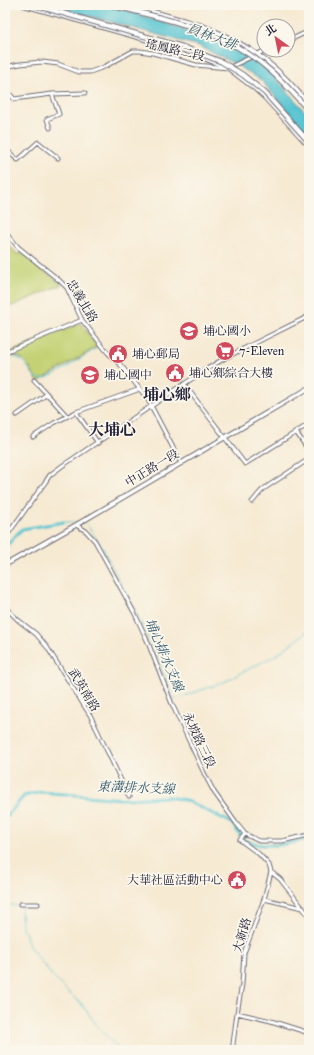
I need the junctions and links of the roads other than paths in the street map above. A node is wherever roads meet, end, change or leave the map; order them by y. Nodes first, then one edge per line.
1 (23, 5) edge
2 (34, 5) edge
3 (111, 5) edge
4 (129, 5) edge
5 (309, 31) edge
6 (296, 37) edge
7 (256, 53) edge
8 (256, 54) edge
9 (262, 58) edge
10 (5, 67) edge
11 (228, 68) junction
12 (85, 93) dead end
13 (5, 94) edge
14 (52, 94) junction
15 (309, 105) edge
16 (309, 111) edge
17 (50, 128) dead end
18 (309, 142) edge
19 (309, 146) edge
20 (5, 150) edge
21 (58, 158) dead end
22 (5, 230) edge
23 (309, 316) edge
24 (82, 320) junction
25 (5, 352) edge
26 (34, 380) dead end
27 (184, 384) junction
28 (309, 388) edge
29 (140, 389) junction
30 (47, 394) junction
31 (151, 407) junction
32 (76, 412) junction
33 (17, 415) dead end
34 (67, 416) junction
35 (309, 424) edge
36 (296, 432) junction
37 (33, 437) dead end
38 (226, 437) junction
39 (98, 443) junction
40 (309, 452) edge
41 (309, 459) edge
42 (182, 463) junction
43 (252, 502) dead end
44 (76, 525) junction
45 (5, 538) edge
46 (5, 565) edge
47 (5, 607) edge
48 (129, 797) dead end
49 (245, 834) junction
50 (309, 836) edge
51 (271, 872) junction
52 (264, 899) junction
53 (20, 904) dead end
54 (38, 904) dead end
55 (303, 908) junction
56 (309, 916) edge
57 (237, 1013) junction
58 (309, 1033) edge
59 (233, 1050) edge

1 - 11 main road
2 - 18 highway, bridge
3 - 16 highway, bridge
4 - 7 main road
5 - 6 street
8 - 11 street
9 - 15 main road
10 - 11 street, 瑤鳳路二段
11 - 19 main road
12 - 14 street
13 - 14 street
14 - 17 street
20 - 21 street
22 - 24 street, 忠義北路
23 - 27 street
24 - 25 street
24 - 29 street, 忠義北路
26 - 30 street
27 - 31 street
27 - 38 street
28 - 38 main road, 中正路一段
29 - 31 street, 忠義北路
29 - 32 street
30 - 33 street
30 - 34 street
31 - 39 street
31 - 42 street, 忠義北路
32 - 34 street
32 - 39 street
34 - 37 street
35 - 36 street
36 - 38 street
36 - 40 street
38 - 42 main road, 中正路一段
39 - 45 street
41 - 43 street
42 - 44 main road, 中正路一段
44 - 46 main road, 中正路一段
44 - 49 street, 永坡路三段
47 - 48 street, 武英南路
49 - 50 street
49 - 51 street
51 - 52 street, 大新路
51 - 55 street
52 - 55 street
52 - 57 street, 大新路
53 - 54 street
55 - 56 street
57 - 58 street
57 - 59 street, 大新路

